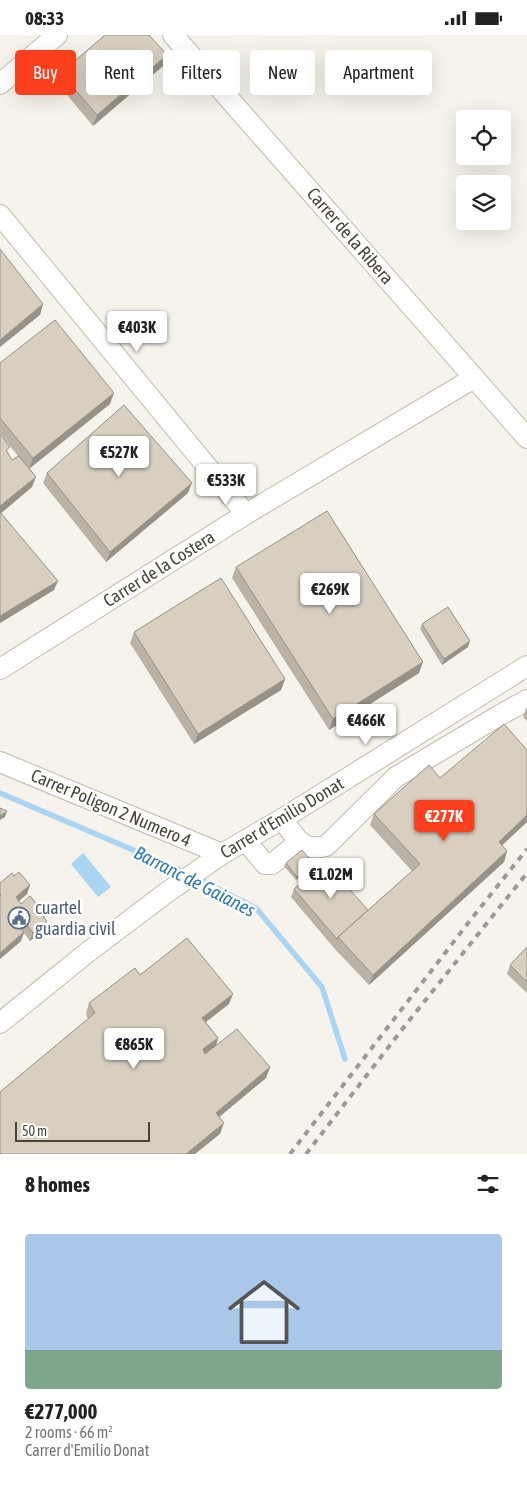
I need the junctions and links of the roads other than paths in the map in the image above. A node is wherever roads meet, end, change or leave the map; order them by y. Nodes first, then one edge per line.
1 (57, 35) edge
2 (173, 35) edge
3 (0, 84) edge
4 (0, 215) edge
5 (474, 378) junction
6 (527, 438) edge
7 (246, 514) junction
8 (527, 666) edge
9 (0, 669) edge
10 (527, 701) edge
11 (0, 762) edge
12 (282, 819) junction
13 (246, 841) junction
14 (299, 842) junction
15 (222, 854) junction
16 (0, 1023) edge

1 - 3 street
2 - 5 street, Carrer de la Ribera
4 - 7 street
5 - 6 street, Carrer de la Ribera
5 - 7 street, Carrer de la Costera
7 - 9 street, Carrer de la Costera
8 - 12 street, Carrer d'Emilio Donat
10 - 14 street
11 - 15 street, Carrer Poligon 2 Numero 4
12 - 13 street, Carrer d'Emilio Donat
12 - 14 street
13 - 14 street
13 - 15 street, Carrer d'Emilio Donat
15 - 16 street, Carrer d'Emilio Donat

